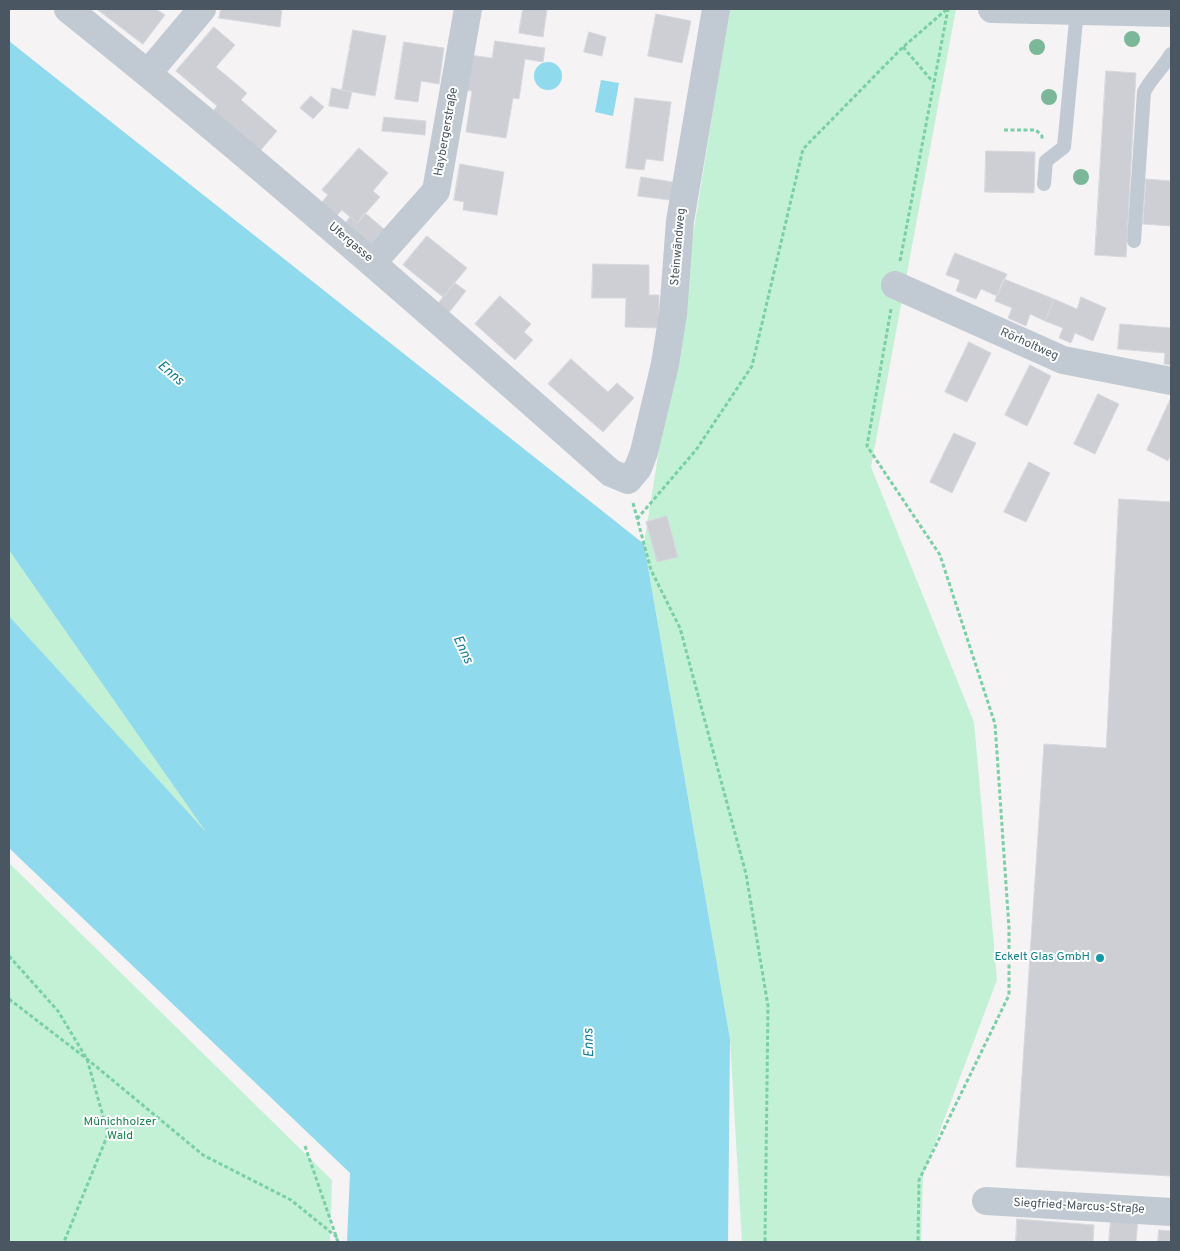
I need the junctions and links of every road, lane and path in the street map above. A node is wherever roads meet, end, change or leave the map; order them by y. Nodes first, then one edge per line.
1 (68, 9) edge
2 (202, 9) edge
3 (468, 9) edge
4 (716, 9) edge
5 (947, 9) edge
6 (992, 9) edge
7 (1076, 10) junction
8 (1171, 13) edge
9 (903, 47) junction
10 (1171, 54) edge
11 (148, 73) junction
12 (934, 82) junction
13 (1004, 130) dead end
14 (1046, 161) junction
15 (1044, 184) dead end
16 (1134, 241) dead end
17 (373, 262) junction
18 (895, 285) junction
19 (1171, 382) edge
20 (628, 480) junction
21 (637, 520) junction
22 (9, 956) edge
23 (9, 999) edge
24 (87, 1059) junction
25 (305, 1146) dead end
26 (986, 1201) dead end
27 (1171, 1212) edge
28 (338, 1240) edge
29 (64, 1242) edge
30 (765, 1242) edge
31 (918, 1242) edge

1 - 11 street, Ufergasse
2 - 11 street
3 - 17 street, Haybergerstraße
4 - 20 street, Steinwändweg
5 - 9 path
5 - 12 path
6 - 7 street
7 - 8 street
7 - 14 lane
9 - 12 path
9 - 21 path
10 - 16 lane
11 - 17 street, Ufergasse
12 - 18 path
13 - 14 path
14 - 15 lane
17 - 20 street, Ufergasse
18 - 19 street, Rörholtweg
18 - 31 path
20 - 21 path
21 - 30 path
22 - 24 path
23 - 24 path
24 - 28 path
24 - 29 path
25 - 28 path
26 - 27 street, Siegfried-Marcus-Straße

